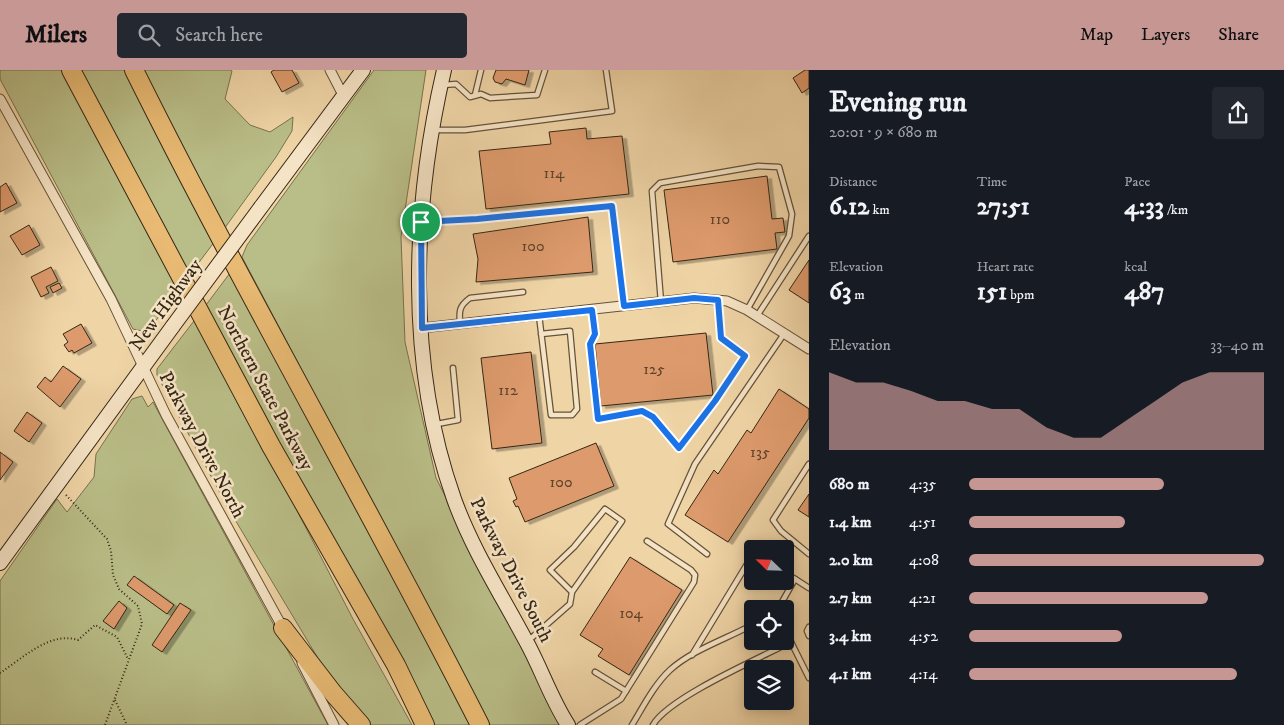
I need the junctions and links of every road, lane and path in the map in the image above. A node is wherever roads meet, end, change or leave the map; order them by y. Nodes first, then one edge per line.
1 (71, 70) edge
2 (134, 70) edge
3 (330, 70) edge
4 (363, 70) edge
5 (444, 70) edge
6 (481, 70) edge
7 (545, 70) edge
8 (606, 70) edge
9 (441, 85) junction
10 (475, 95) junction
11 (344, 96) junction
12 (0, 99) edge
13 (432, 130) junction
14 (421, 222) junction
15 (809, 236) edge
16 (522, 292) dead end
17 (718, 300) junction
18 (661, 302) junction
19 (624, 306) junction
20 (592, 310) junction
21 (746, 310) junction
22 (539, 315) junction
23 (756, 316) junction
24 (460, 324) junction
25 (422, 328) junction
26 (541, 334) junction
27 (784, 334) junction
28 (809, 350) edge
29 (453, 368) dead end
30 (143, 369) junction
31 (433, 425) junction
32 (809, 464) edge
33 (57, 486) junction
34 (647, 541) dead end
35 (708, 554) dead end
36 (809, 554) edge
37 (0, 563) edge
38 (744, 569) edge
39 (795, 578) joint
40 (809, 588) edge
41 (572, 592) junction
42 (783, 600) edge
43 (809, 627) edge
44 (283, 628) junction
45 (744, 629) edge
46 (809, 636) edge
47 (526, 642) junction
48 (794, 646) edge
49 (776, 650) edge
50 (691, 656) junction
51 (128, 659) junction
52 (595, 672) dead end
53 (0, 673) edge
54 (809, 678) edge
55 (626, 691) junction
56 (114, 699) junction
57 (105, 725) edge
58 (128, 725) edge
59 (334, 725) edge
60 (361, 725) edge
61 (425, 725) edge
62 (480, 725) edge
63 (568, 725) edge
64 (580, 725) edge
65 (632, 725) edge
66 (653, 725) edge

1 - 61 highway, Northern State Parkway
2 - 62 highway, Northern State Parkway
3 - 11 street
4 - 11 street, New Highway
5 - 9 street, Parkway Drive South
6 - 10 lane
7 - 10 lane
8 - 13 lane
9 - 10 lane
9 - 13 street, Parkway Drive South
11 - 30 street, New Highway, bridge
12 - 30 street, Parkway Drive North
13 - 14 street, Parkway Drive South
14 - 19 lane
14 - 25 street, Parkway Drive South
15 - 23 lane
16 - 24 lane
17 - 18 street
17 - 20 lane
17 - 21 street
18 - 19 street
18 - 21 lane
19 - 20 street
20 - 22 street
21 - 23 street
22 - 24 street
22 - 26 lane
23 - 27 street
24 - 25 street
25 - 31 street, Parkway Drive South
26 - 26 lane
27 - 28 street
27 - 35 lane
29 - 31 lane
30 - 33 street, New Highway
30 - 44 street, Parkway Drive North
31 - 47 street, Parkway Drive South
32 - 36 lane
33 - 37 street, New Highway
33 - 51 path
34 - 55 lane
38 - 50 lane
39 - 40 lane
39 - 42 lane
41 - 41 lane
41 - 47 lane
43 - 46 lane
44 - 59 street, Parkway Drive North
44 - 60 highway
45 - 50 lane
47 - 63 street, Parkway Drive South
48 - 54 lane
49 - 66 lane
50 - 65 lane
51 - 53 path
51 - 56 path
52 - 55 lane
55 - 64 lane
56 - 57 path
56 - 58 path

